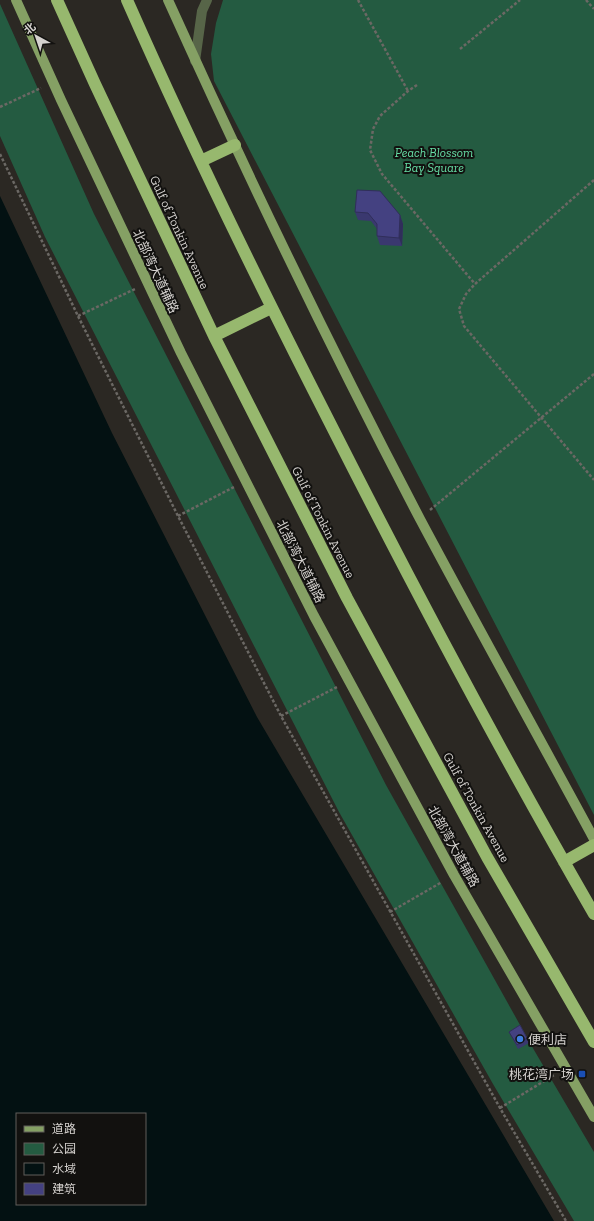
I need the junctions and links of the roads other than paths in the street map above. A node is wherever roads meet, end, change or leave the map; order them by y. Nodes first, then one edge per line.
1 (16, 0) edge
2 (57, 0) edge
3 (127, 0) edge
4 (168, 0) edge
5 (207, 0) edge
6 (196, 61) junction
7 (235, 145) junction
8 (202, 160) junction
9 (271, 308) junction
10 (214, 336) junction
11 (594, 839) edge
12 (594, 845) edge
13 (564, 862) junction
14 (594, 914) edge
15 (594, 1042) edge
16 (594, 1117) edge

1 - 16 main road, 北部湾大道辅路
2 - 10 highway, Gulf of Tonkin Avenue
3 - 8 highway
4 - 6 main road
5 - 6 street
6 - 7 main road
7 - 8 highway
7 - 11 main road
8 - 9 highway
9 - 10 highway
9 - 13 highway
10 - 15 highway, Gulf of Tonkin Avenue
12 - 13 highway
13 - 14 highway

